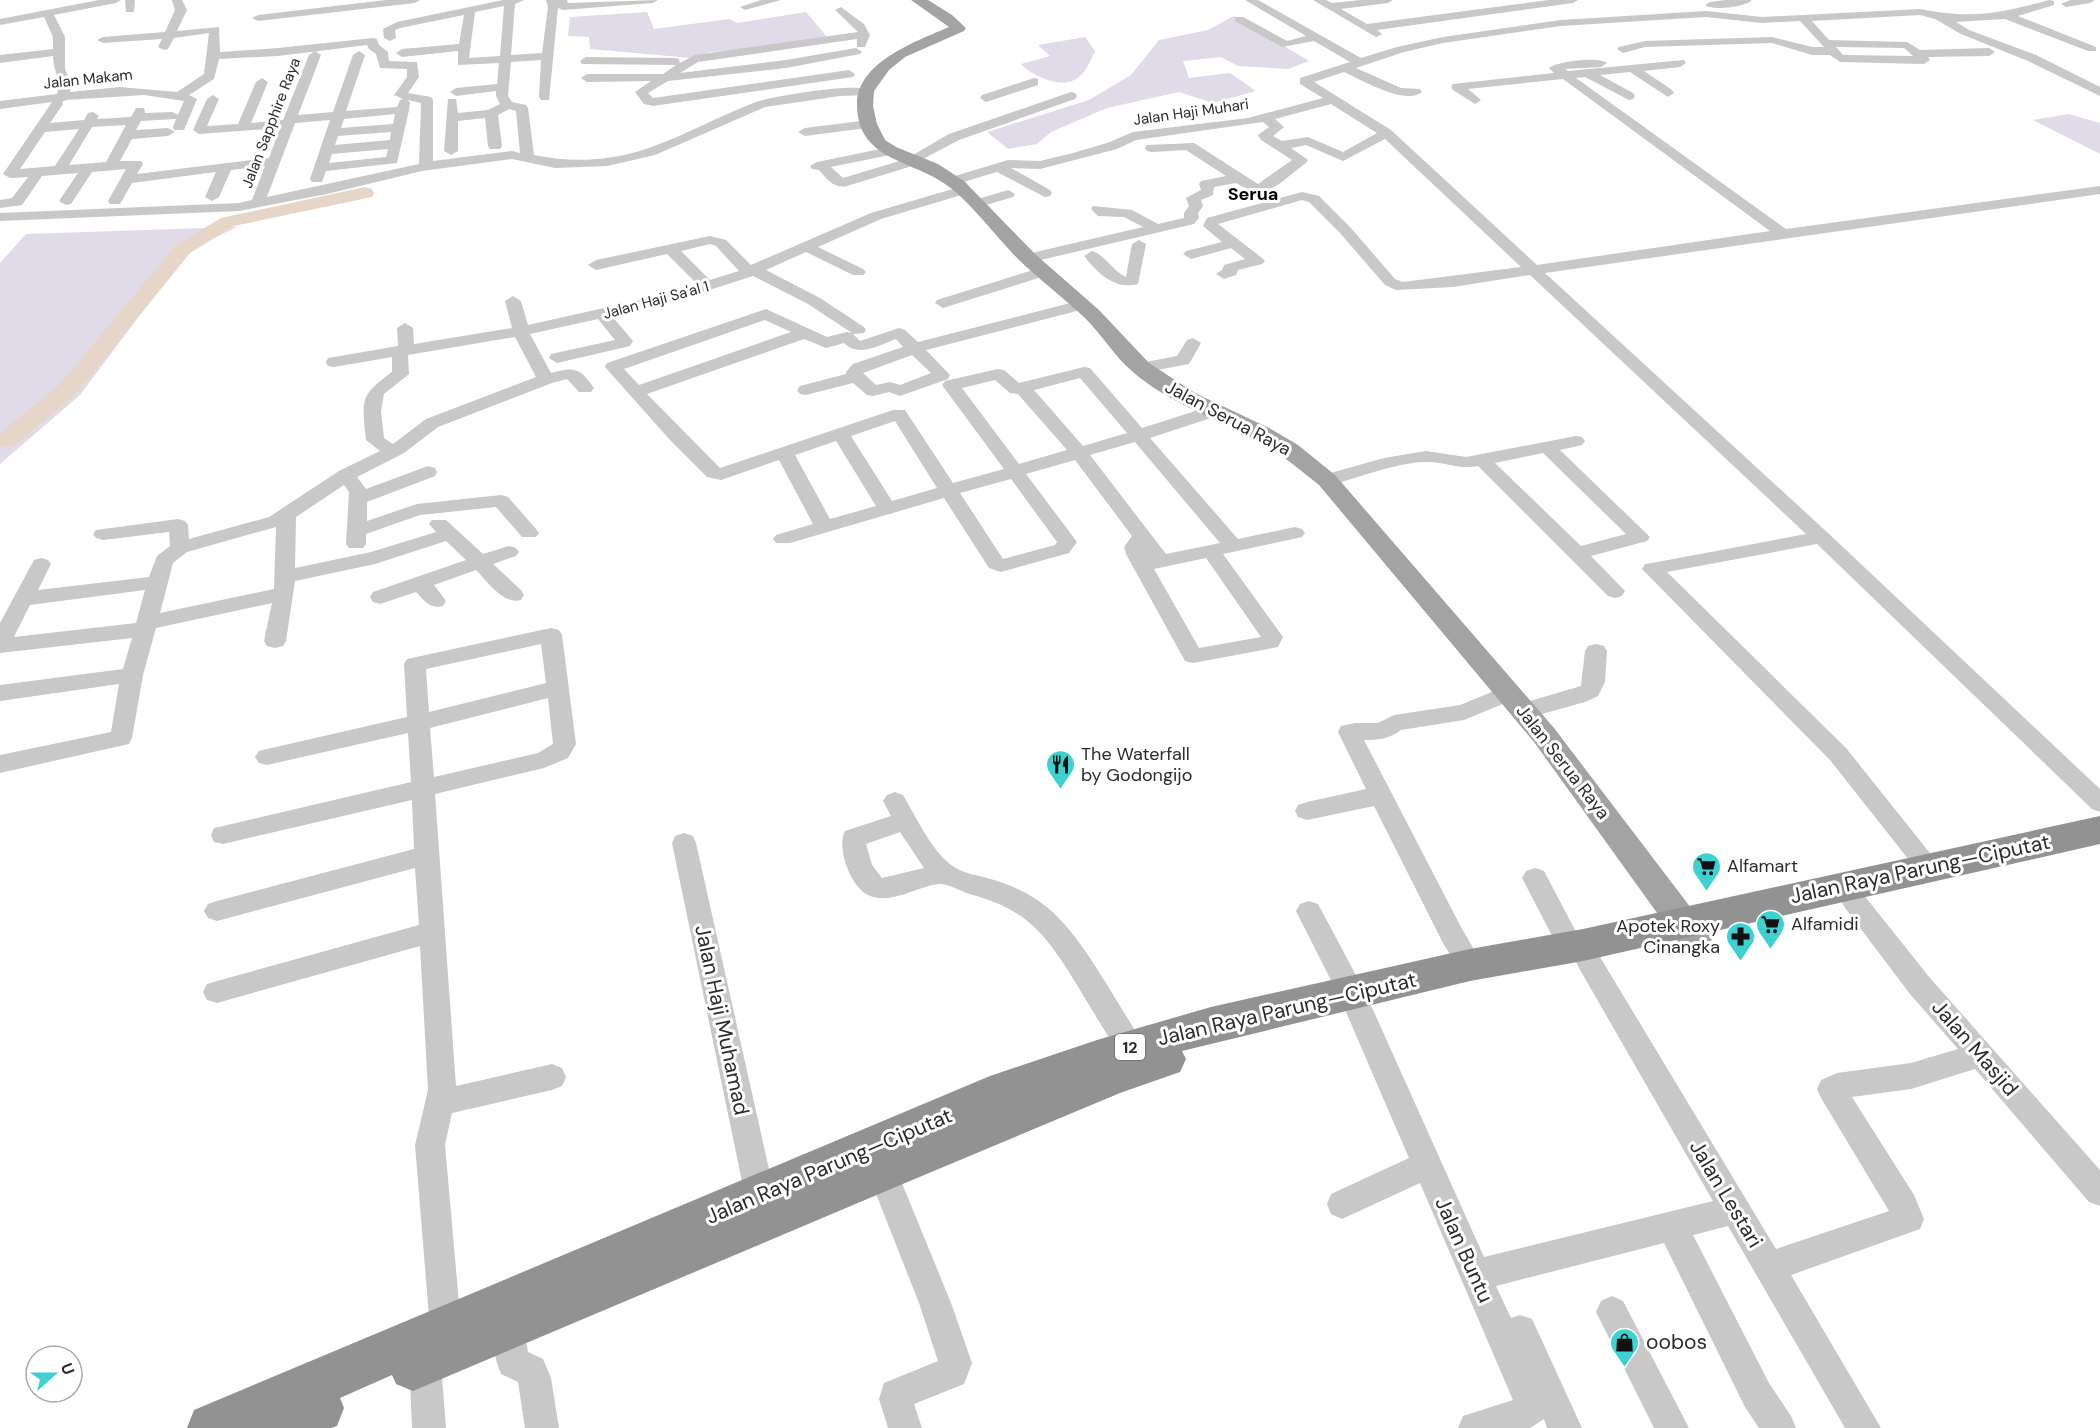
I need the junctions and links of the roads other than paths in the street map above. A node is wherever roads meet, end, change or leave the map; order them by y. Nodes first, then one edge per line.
1 (116, 0) edge
2 (177, 0) edge
3 (415, 0) edge
4 (551, 0) edge
5 (562, 0) edge
6 (653, 0) edge
7 (776, 0) edge
8 (918, 0) edge
9 (1250, 0) edge
10 (1318, 0) edge
11 (1457, 0) edge
12 (1572, 0) edge
13 (1877, 0) edge
14 (2090, 0) edge
15 (516, 1) edge
16 (1746, 2) dead end
17 (740, 3) edge
18 (2050, 3) dead end
19 (1393, 4) edge
20 (2066, 4) dead end
21 (1284, 5) dead end
22 (351, 8) junction
23 (1330, 8) junction
24 (1265, 9) junction
25 (842, 10) dead end
26 (1618, 10) dead end
27 (470, 11) junction
28 (1477, 11) junction
29 (1578, 12) dead end
30 (48, 13) junction
31 (1904, 13) junction
32 (1720, 14) junction
33 (756, 16) dead end
34 (2008, 16) junction
35 (1305, 17) dead end
36 (258, 18) dead end
37 (1803, 18) junction
38 (1239, 19) dead end
39 (1420, 19) junction
40 (1287, 20) junction
41 (1975, 20) junction
42 (346, 21) dead end
43 (1947, 21) junction
44 (0, 22) edge
45 (308, 27) junction
46 (1365, 28) junction
47 (1999, 28) dead end
48 (1658, 30) dead end
49 (1500, 31) junction
50 (863, 32) junction
51 (1316, 33) junction
52 (428, 34) junction
53 (169, 35) junction
54 (103, 39) dead end
55 (268, 41) dead end
56 (1515, 41) dead end
57 (1754, 41) junction
58 (1671, 43) junction
59 (2079, 44) junction
60 (164, 47) dead end
61 (464, 47) junction
62 (2058, 47) dead end
63 (1401, 49) junction
64 (2092, 49) dead end
65 (2038, 50) dead end
66 (1833, 51) junction
67 (856, 52) junction
68 (1989, 52) dead end
69 (402, 53) dead end
70 (2018, 53) junction
71 (1918, 54) junction
72 (315, 55) dead end
73 (359, 55) dead end
74 (214, 56) junction
75 (547, 56) junction
76 (58, 58) junction
77 (0, 59) edge
78 (505, 59) junction
79 (1601, 63) dead end
80 (1680, 63) dead end
81 (1352, 64) junction
82 (1636, 68) junction
83 (12, 71) dead end
84 (1587, 73) junction
85 (849, 74) junction
86 (1562, 75) junction
87 (587, 78) junction
88 (656, 78) junction
89 (262, 82) dead end
90 (1034, 82) dead end
91 (501, 87) junction
92 (630, 89) dead end
93 (866, 91) junction
94 (840, 92) junction
95 (1416, 92) dead end
96 (2100, 92) edge
97 (1668, 93) dead end
98 (587, 94) dead end
99 (1071, 96) dead end
100 (1629, 96) dead end
101 (180, 98) junction
102 (545, 98) dead end
103 (213, 99) dead end
104 (102, 100) dead end
105 (1331, 100) junction
106 (1475, 100) dead end
107 (59, 101) junction
108 (0, 105) edge
109 (507, 105) junction
110 (491, 113) junction
111 (1022, 113) junction
112 (337, 116) junction
113 (450, 118) junction
114 (136, 119) junction
115 (1266, 119) junction
116 (289, 122) junction
117 (88, 124) junction
118 (869, 124) junction
119 (173, 125) junction
120 (399, 126) junction
121 (41, 128) junction
122 (242, 128) junction
123 (332, 132) junction
124 (805, 132) dead end
125 (1386, 133) junction
126 (128, 135) junction
127 (1126, 139) junction
128 (394, 144) junction
129 (495, 146) dead end
130 (1278, 146) junction
131 (327, 150) junction
132 (451, 151) dead end
133 (890, 151) junction
134 (534, 159) junction
135 (915, 160) junction
136 (275, 161) junction
137 (111, 166) junction
138 (226, 166) junction
139 (426, 166) junction
140 (999, 167) junction
141 (87, 168) junction
142 (59, 171) junction
143 (180, 172) junction
144 (37, 173) junction
145 (1240, 178) junction
146 (128, 179) junction
147 (170, 190) dead end
148 (2100, 190) edge
149 (964, 192) junction
150 (1045, 193) dead end
151 (1008, 194) dead end
152 (212, 197) dead end
153 (66, 201) dead end
154 (115, 201) dead end
155 (258, 203) junction
156 (0, 204) edge
157 (1098, 209) dead end
158 (0, 217) edge
159 (1192, 220) junction
160 (1210, 224) junction
161 (0, 226) edge
162 (1157, 233) junction
163 (1785, 235) junction
164 (1234, 243) junction
165 (1139, 244) junction
166 (811, 249) junction
167 (671, 250) junction
168 (1191, 254) dead end
169 (1092, 256) junction
170 (596, 265) dead end
171 (1038, 265) junction
172 (1531, 269) junction
173 (858, 272) dead end
174 (752, 273) junction
175 (1224, 274) dead end
176 (708, 286) junction
177 (513, 301) dead end
178 (943, 303) dead end
179 (1082, 305) junction
180 (604, 317) junction
181 (405, 327) dead end
182 (858, 330) dead end
183 (521, 332) junction
184 (554, 332) dead end
185 (805, 333) junction
186 (1193, 343) dead end
187 (915, 348) junction
188 (403, 352) junction
189 (557, 358) dead end
190 (334, 362) dead end
191 (1141, 368) junction
192 (856, 377) junction
193 (546, 379) junction
194 (1022, 387) junction
195 (585, 388) dead end
196 (806, 390) dead end
197 (636, 392) junction
198 (1214, 411) junction
199 (841, 435) junction
200 (1140, 435) junction
201 (1576, 441) dead end
202 (1547, 447) junction
203 (393, 452) junction
204 (1078, 452) junction
205 (785, 454) junction
206 (1482, 460) junction
207 (1016, 471) junction
208 (428, 472) dead end
209 (346, 475) junction
210 (1327, 480) junction
211 (949, 490) junction
212 (358, 499) junction
213 (887, 508) junction
214 (425, 510) junction
215 (286, 516) junction
216 (824, 527) junction
217 (357, 531) junction
218 (1295, 532) dead end
219 (530, 533) dead end
220 (103, 534) dead end
221 (449, 534) junction
222 (1142, 536) junction
223 (1821, 537) junction
224 (783, 539) dead end
225 (1234, 547) junction
226 (180, 548) junction
227 (1211, 551) junction
228 (509, 552) dead end
229 (1577, 553) junction
230 (375, 558) junction
231 (1161, 561) junction
232 (355, 562) junction
233 (480, 563) junction
234 (41, 564) dead end
235 (1140, 565) junction
236 (159, 582) junction
237 (420, 582) junction
238 (285, 585) junction
239 (1615, 591) dead end
240 (27, 593) junction
241 (514, 595) dead end
242 (436, 601) dead end
243 (145, 626) junction
244 (275, 642) dead end
245 (0, 645) edge
246 (1596, 651) dead end
247 (132, 675) junction
248 (559, 687) junction
249 (0, 693) edge
250 (1516, 702) junction
251 (418, 723) junction
252 (267, 757) dead end
253 (0, 764) edge
254 (423, 789) junction
255 (1382, 795) junction
256 (2100, 803) edge
257 (1307, 811) dead end
258 (2100, 830) edge
259 (223, 835) dead end
260 (684, 843) dead end
261 (2100, 849) edge
262 (427, 855) junction
263 (1929, 867) junction
264 (941, 871) junction
265 (1535, 878) dead end
266 (1854, 901) junction
267 (217, 911) dead end
268 (1309, 911) dead end
269 (1689, 930) junction
270 (432, 932) junction
271 (1580, 953) junction
272 (1470, 965) junction
273 (217, 992) dead end
274 (1361, 1014) junction
275 (1130, 1047) junction
276 (1979, 1054) junction
277 (552, 1077) dead end
278 (441, 1103) junction
279 (1426, 1165) junction
280 (882, 1171) junction
281 (2093, 1185) edge
282 (759, 1196) junction
283 (1342, 1204) dead end
284 (1735, 1210) junction
285 (1672, 1227) junction
286 (1771, 1266) junction
287 (1476, 1275) junction
288 (1612, 1312) dead end
289 (508, 1329) junction
290 (1520, 1331) dead end
291 (435, 1346) junction
292 (282, 1415) edge
293 (212, 1428) edge
294 (429, 1428) edge
295 (542, 1428) edge
296 (905, 1428) edge
297 (1475, 1428) edge
298 (1565, 1428) edge
299 (1672, 1428) edge
300 (1779, 1428) edge
301 (1864, 1428) edge

1 - 30 street
2 - 53 street
3 - 22 street
4 - 75 street
5 - 6 street
7 - 17 street
8 - 93 main road
9 - 24 street
10 - 23 street
11 - 28 street
12 - 28 street
13 - 31 street
14 - 20 street
15 - 27 street
15 - 78 street
16 - 32 street
17 - 33 street
18 - 34 street
19 - 23 street
19 - 39 street
21 - 24 street
22 - 42 street
22 - 45 street
23 - 46 street
24 - 40 street
25 - 50 street
26 - 29 street
27 - 52 street
27 - 61 street
28 - 39 street
30 - 44 street
30 - 76 street
31 - 37 street
31 - 43 street
32 - 37 street
32 - 49 street
32 - 57 street
34 - 41 street
34 - 59 street
35 - 40 street
36 - 45 street
37 - 66 street
38 - 51 street
39 - 46 street
40 - 51 street
41 - 43 street
41 - 47 street
43 - 70 street
45 - 52 street
45 - 55 street
46 - 63 street
48 - 58 street
49 - 56 street
49 - 63 street
50 - 67 street
50 - 88 street
51 - 81 street
52 - 61 street
52 - 69 street
53 - 54 street
53 - 60 street
53 - 74 street
57 - 58 street
57 - 66 street
58 - 82 street
59 - 62 street
59 - 64 street
61 - 78 street
63 - 81 street
65 - 70 street
66 - 71 street
66 - 71 street
67 - 85 street
67 - 88 street
68 - 71 street
70 - 96 street
72 - 116 street, Jalan Sapphire Raya
73 - 112 street
74 - 101 street
74 - 139 street
75 - 78 street
75 - 102 street
76 - 77 street
76 - 83 street
76 - 107 street
78 - 91 street
79 - 86 street
80 - 82 street
81 - 95 street
81 - 105 street
82 - 84 street
82 - 97 street
84 - 86 street
84 - 100 street
85 - 88 street
85 - 94 street
86 - 106 street
86 - 163 street
87 - 88 street
87 - 88 street
87 - 98 street
88 - 92 street
89 - 122 street
90 - 111 street
91 - 109 street
91 - 113 street
93 - 94 street
93 - 118 main road
94 - 134 street
99 - 111 street
101 - 107 street, Jalan Makam
101 - 114 street
101 - 119 street
103 - 122 street
104 - 117 street
105 - 115 street, Jalan Haji Muhari
105 - 125 street
107 - 108 street, Jalan Makam
107 - 121 street
109 - 110 street
109 - 134 street
110 - 113 street
110 - 129 street
111 - 135 street
112 - 116 street
112 - 120 street
112 - 123 street
113 - 132 street
114 - 117 street
114 - 119 street
114 - 126 street
115 - 127 street, Jalan Haji Muhari
115 - 130 street
116 - 122 street
116 - 136 street, Jalan Sapphire Raya
117 - 121 street
117 - 142 street
118 - 124 street
118 - 133 main road
119 - 126 street
120 - 123 street
120 - 128 street
121 - 144 street
123 - 131 street
125 - 130 street
125 - 172 street
126 - 137 street
127 - 140 street, Jalan Haji Muhari
127 - 145 street
128 - 131 street
128 - 131 street
130 - 145 street
133 - 135 main road, Jalan Serua Raya
133 - 135 street
134 - 139 street
134 - 161 street
135 - 149 main road, Jalan Serua Raya
136 - 138 street
136 - 155 street, Jalan Sapphire Raya
137 - 141 street
137 - 146 street
138 - 143 street
138 - 152 street
139 - 155 street
140 - 149 street, Jalan Haji Muhari
140 - 150 street
141 - 142 street
141 - 153 street
142 - 144 street
143 - 146 street
143 - 147 street
144 - 156 street
145 - 159 street
146 - 154 street
148 - 163 street
149 - 151 street
149 - 166 street, Jalan Haji Sa'al 1
149 - 171 main road, Jalan Serua Raya
155 - 158 street
157 - 162 street
159 - 160 street
159 - 162 street
160 - 164 street
160 - 172 street
162 - 165 street
162 - 171 street
163 - 172 street
164 - 168 street
164 - 175 street
165 - 169 street
165 - 169 street
166 - 173 street
166 - 174 street, Jalan Haji Sa'al 1
167 - 170 street
167 - 174 street
167 - 176 street
169 - 171 street
171 - 178 street
171 - 179 main road, Jalan Serua Raya
172 - 223 street
174 - 176 street, Jalan Haji Sa'al 1
174 - 182 street
176 - 180 street, Jalan Haji Sa'al 1
177 - 183 street
179 - 187 street
179 - 191 main road, Jalan Serua Raya
180 - 183 street, Jalan Haji Sa'al 1
180 - 184 street
180 - 189 street
181 - 188 street
183 - 188 street, Jalan Haji Sa'al 1
183 - 193 street
185 - 187 street
185 - 197 street
185 - 197 street
186 - 191 street
187 - 192 street
187 - 192 street
188 - 190 street, Jalan Haji Sa'al 1
188 - 203 street
191 - 198 main road, Jalan Serua Raya
192 - 196 street
193 - 195 street
193 - 203 street
194 - 200 street
194 - 204 street
194 - 207 street
197 - 205 street
198 - 200 street
198 - 210 main road, Jalan Serua Raya
199 - 205 street
199 - 211 street
199 - 213 street
200 - 204 street
200 - 225 street
201 - 202 street
202 - 206 street
202 - 229 street
203 - 209 street
204 - 207 street
204 - 222 street
205 - 216 street
206 - 210 street
206 - 229 street
207 - 211 street
207 - 211 street
208 - 212 street
209 - 212 street
209 - 215 street
210 - 250 main road, Jalan Serua Raya
211 - 213 street
212 - 217 street
213 - 216 street
214 - 217 street
214 - 219 street
214 - 221 street
215 - 226 street
215 - 238 street
216 - 224 street
217 - 232 street
218 - 225 street
220 - 226 street
221 - 230 street
221 - 233 street
222 - 231 street
222 - 235 street
223 - 256 street
223 - 263 street
225 - 227 street
226 - 236 street
227 - 231 street
227 - 235 street
228 - 233 street
229 - 239 street
230 - 232 street
230 - 237 street
231 - 235 street
232 - 238 street
233 - 237 street
233 - 241 street
234 - 240 street
236 - 240 street
236 - 243 street
237 - 242 street
238 - 243 street
238 - 244 street
240 - 245 street
243 - 245 street
243 - 247 street
246 - 250 street
247 - 249 street
247 - 253 street
248 - 251 street
248 - 251 street
248 - 254 street
250 - 255 street
250 - 269 main road, Jalan Serua Raya
251 - 252 street
251 - 254 street
254 - 259 street
254 - 262 street
255 - 257 street
255 - 272 street
258 - 263 highway, Jalan Raya Parung—Ciputat / 12
260 - 282 street, Jalan Haji Muhamad
261 - 266 highway, Jalan Raya Parung—Ciputat / 12
262 - 267 street
262 - 270 street
263 - 269 highway, Jalan Raya Parung—Ciputat / 12
264 - 264 street
264 - 275 street
265 - 271 street, Jalan Lestari
266 - 269 highway, Jalan Raya Parung—Ciputat / 12
266 - 276 street, Jalan Masjid
268 - 274 street, Jalan Buntu
269 - 271 highway, Jalan Raya Parung—Ciputat / 12
270 - 273 street
270 - 278 street
271 - 272 highway, Jalan Raya Parung—Ciputat / 12
271 - 274 highway, Jalan Raya Parung—Ciputat / 12
271 - 284 street, Jalan Lestari
272 - 274 highway, Jalan Raya Parung—Ciputat / 12
274 - 275 highway, Jalan Raya Parung—Ciputat / 12
274 - 279 street, Jalan Buntu
274 - 280 highway, Jalan Raya Parung—Ciputat / 12
275 - 282 highway, Jalan Raya Parung—Ciputat / 12
276 - 281 street, Jalan Masjid
276 - 286 street
277 - 278 street
278 - 291 street
279 - 283 street
279 - 287 street, Jalan Buntu
280 - 289 highway, Jalan Raya Parung—Ciputat / 12
280 - 296 street
282 - 291 highway, Jalan Raya Parung—Ciputat / 12
284 - 285 street
284 - 286 street, Jalan Lestari
285 - 287 street
285 - 300 street
286 - 301 street, Jalan Lestari
287 - 297 street, Jalan Buntu
288 - 299 street
289 - 291 highway, Jalan Raya Parung—Ciputat / 12
289 - 295 street
290 - 298 street
291 - 292 highway, Jalan Raya Parung—Ciputat / 12
291 - 294 street
292 - 293 highway, Jalan Raya Parung—Ciputat / 12

